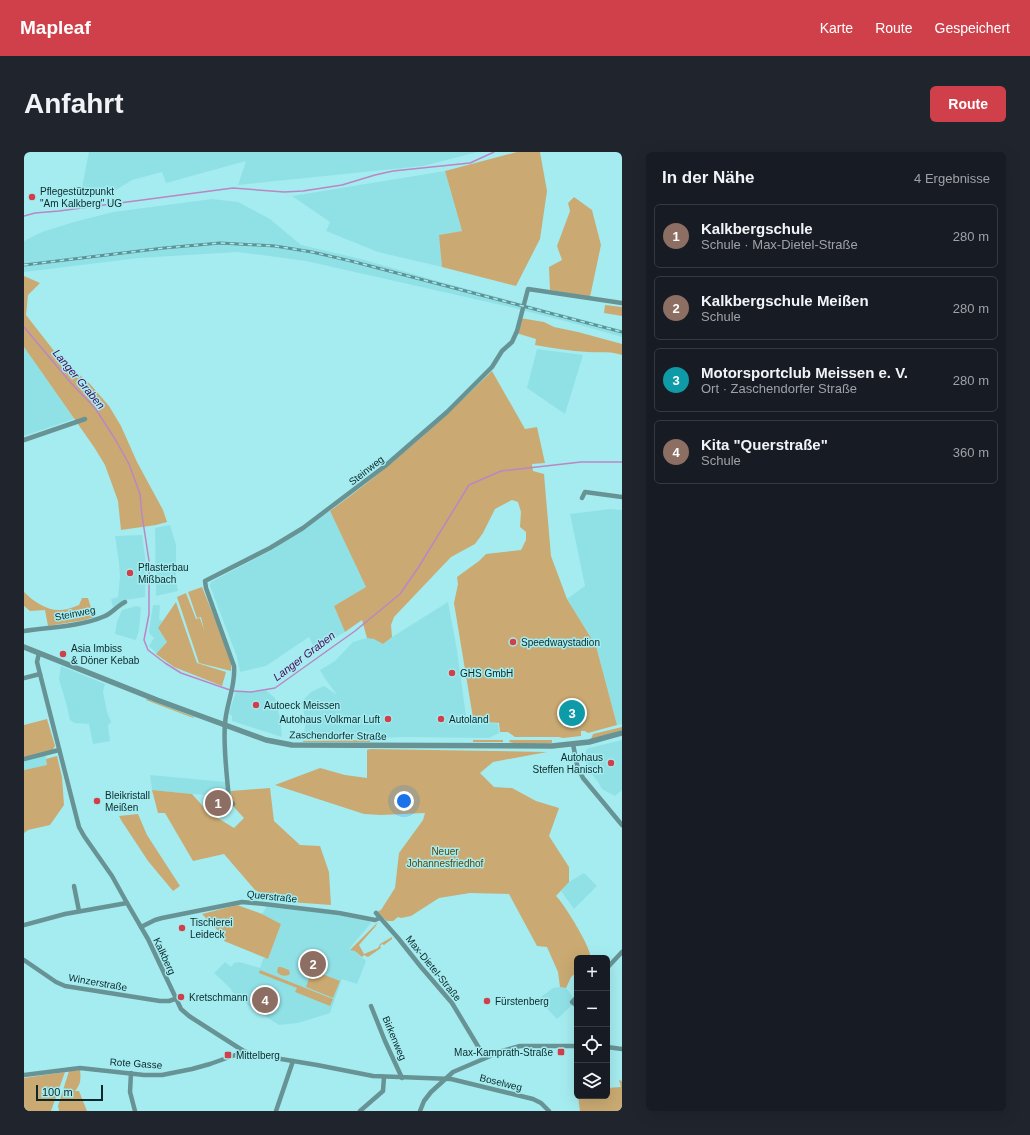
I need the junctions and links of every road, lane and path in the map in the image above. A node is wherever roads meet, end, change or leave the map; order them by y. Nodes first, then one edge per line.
1 (622, 303) edge
2 (85, 419) dead end
3 (24, 440) edge
4 (582, 498) dead end
5 (622, 498) edge
6 (125, 602) dead end
7 (24, 631) edge
8 (24, 647) edge
9 (39, 653) junction
10 (40, 674) junction
11 (24, 678) edge
12 (225, 725) junction
13 (622, 733) edge
14 (572, 744) junction
15 (59, 750) junction
16 (24, 759) edge
17 (233, 804) dead end
18 (622, 825) edge
19 (74, 886) dead end
20 (127, 903) junction
21 (79, 911) junction
22 (376, 913) dead end
23 (380, 918) junction
24 (24, 925) edge
25 (141, 927) junction
26 (622, 952) edge
27 (24, 960) edge
28 (610, 965) edge
29 (175, 999) junction
30 (371, 1006) dead end
31 (574, 1046) edge
32 (610, 1047) edge
33 (622, 1049) edge
34 (242, 1050) junction
35 (485, 1058) junction
36 (293, 1061) junction
37 (131, 1073) junction
38 (24, 1075) edge
39 (384, 1077) junction
40 (402, 1078) junction
41 (444, 1079) junction
42 (276, 1110) edge
43 (135, 1111) edge
44 (360, 1111) edge
45 (420, 1111) edge
46 (549, 1111) edge

1 - 12 street, Steinweg
2 - 3 street
4 - 5 street
6 - 7 street, Steinweg
8 - 9 street, Zaschendorfer Straße
9 - 10 street, Kalkberg
9 - 12 street, Zaschendorfer Straße
10 - 11 street
10 - 15 street, Kalkberg
12 - 14 street, Zaschendorfer Straße
12 - 17 street
13 - 14 street, Zaschendorfer Straße
14 - 18 street
15 - 16 street
15 - 20 street, Kalkberg
19 - 21 street
20 - 21 street
20 - 25 street, Kalkberg
21 - 24 street
22 - 23 street, Max-Dietel-Straße
23 - 25 street, Querstraße
23 - 35 street, Max-Dietel-Straße
25 - 29 street, Kalkberg
26 - 28 street
27 - 29 street, Winzerstraße
29 - 34 street, Kalkberg
30 - 40 street, Birkenweg
31 - 35 street
32 - 33 street
34 - 36 street, Kalkberg
34 - 37 street, Rote Gasse
35 - 41 street
36 - 39 street, Kalkberg
36 - 42 street
37 - 38 street, Rote Gasse
37 - 43 street
39 - 40 street, Kalkberg
39 - 44 street
40 - 41 street, Kalkberg
41 - 45 street
41 - 46 street, Boselweg

